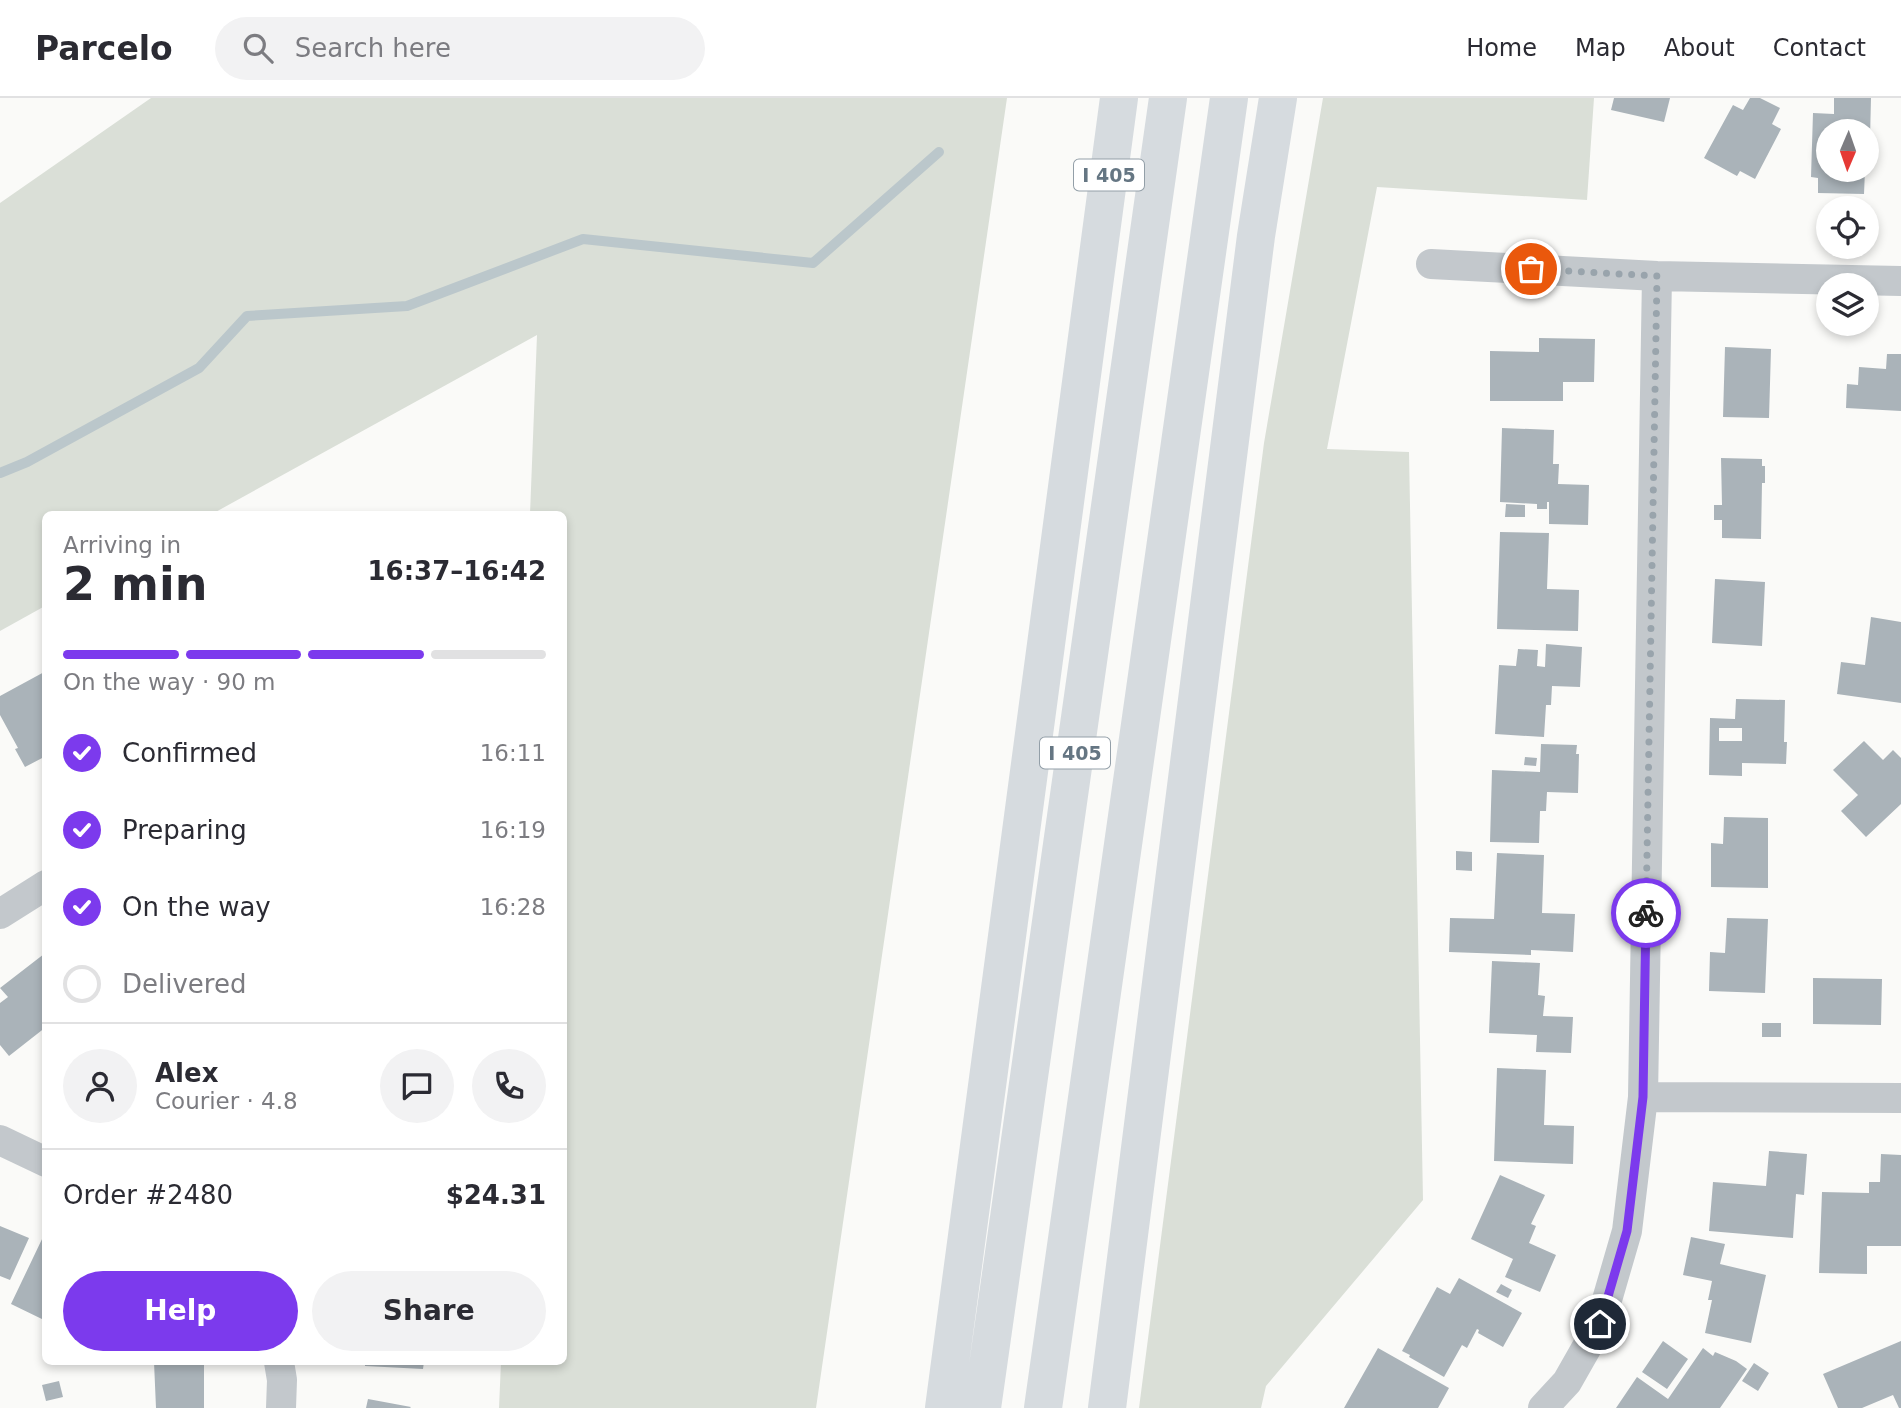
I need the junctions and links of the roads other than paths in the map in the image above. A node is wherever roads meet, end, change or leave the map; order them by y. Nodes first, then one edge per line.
1 (1119, 98) edge
2 (1168, 98) edge
3 (1229, 98) edge
4 (1278, 98) edge
5 (1431, 264) dead end
6 (1657, 276) junction
7 (1901, 281) edge
8 (42, 888) edge
9 (0, 914) edge
10 (1643, 1097) junction
11 (1901, 1098) edge
12 (0, 1139) edge
13 (42, 1160) edge
14 (280, 1365) edge
15 (1107, 1401) edge
16 (281, 1408) edge
17 (944, 1408) edge
18 (982, 1408) edge
19 (1044, 1408) edge
20 (1543, 1408) edge

1 - 17 highway, I 405
2 - 18 highway, I 405
3 - 19 highway, I 405
4 - 15 highway
5 - 6 street
6 - 7 street
6 - 10 street
8 - 9 street
10 - 11 street
10 - 20 street
12 - 13 street
14 - 16 street

